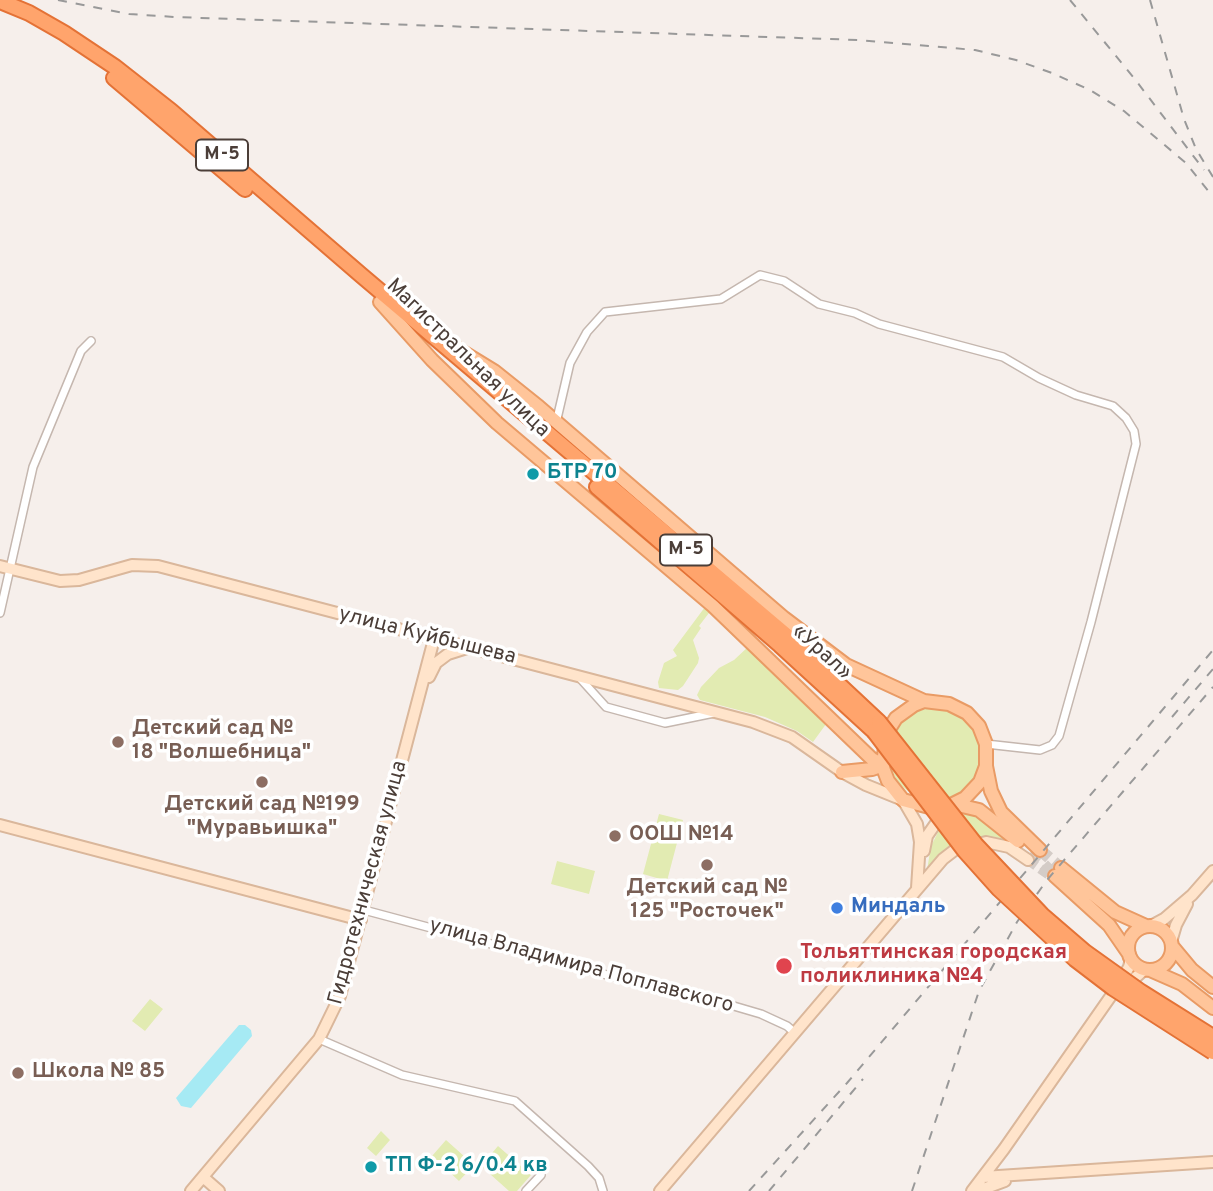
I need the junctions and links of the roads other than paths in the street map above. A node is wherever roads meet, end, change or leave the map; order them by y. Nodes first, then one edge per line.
1 (0, 1) edge
2 (0, 11) edge
3 (380, 302) junction
4 (429, 332) junction
5 (91, 341) dead end
6 (487, 387) junction
7 (556, 423) junction
8 (5, 567) edge
9 (0, 613) edge
10 (418, 635) junction
11 (436, 639) junction
12 (469, 647) junction
13 (578, 676) junction
14 (420, 695) junction
15 (924, 701) junction
16 (715, 712) junction
17 (986, 744) junction
18 (861, 748) junction
19 (883, 765) junction
20 (986, 766) junction
21 (842, 772) junction
22 (903, 800) junction
23 (949, 806) junction
24 (0, 825) edge
25 (1033, 854) junction
26 (1213, 872) edge
27 (917, 888) junction
28 (1192, 895) junction
29 (362, 915) junction
30 (1149, 926) junction
31 (1172, 944) junction
32 (1130, 956) junction
33 (1147, 969) junction
34 (1213, 988) edge
35 (1213, 1008) edge
36 (1101, 1010) junction
37 (795, 1032) junction
38 (1213, 1037) edge
39 (318, 1039) junction
40 (1213, 1052) edge
41 (1004, 1149) junction
42 (1213, 1162) edge
43 (541, 1175) dead end
44 (1021, 1176) junction
45 (203, 1177) junction
46 (983, 1177) junction
47 (191, 1191) edge
48 (219, 1191) edge
49 (526, 1191) edge
50 (603, 1191) edge
51 (660, 1191) edge
52 (972, 1191) edge
53 (978, 1191) edge

1 - 4 highway, Магистральная улица / М-5
2 - 3 highway, Магистральная улица / М-5
3 - 6 highway, «Урал» / М-5
3 - 18 main road, Магистральная улица
4 - 6 highway, «Урал» / М-5
4 - 7 main road, Магистральная улица
5 - 8 street
6 - 38 highway, «Урал» / М-5, bridge
6 - 40 highway, «Урал» / М-5, bridge
7 - 15 main road, Магистральная улица
7 - 17 street
8 - 9 street
8 - 10 main road, улица Куйбышева
10 - 11 main road, улица Куйбышева
10 - 14 main road
11 - 12 main road, улица Куйбышева
11 - 14 main road
12 - 13 main road, улица Куйбышева
12 - 14 main road
13 - 16 main road, улица Куйбышева
13 - 16 street
14 - 29 main road, Гидротехническая улица
15 - 17 main road
15 - 19 main road
16 - 21 main road, улица Куйбышева
17 - 20 main road
18 - 19 main road, Магистральная улица
18 - 21 main road
19 - 21 main road
19 - 22 main road
20 - 23 main road
20 - 25 main road
21 - 22 main road, улица Куйбышева
22 - 23 main road
22 - 27 main road
23 - 25 main road
23 - 27 main road
24 - 29 main road, улица Владимира Поплавского
25 - 27 main road
26 - 28 main road
27 - 37 main road
28 - 30 main road
28 - 31 main road
29 - 37 street, улица Владимира Поплавского
29 - 39 main road, Гидротехническая улица
30 - 31 main road
30 - 32 main road
30 - 32 main road
31 - 33 main road
31 - 34 main road
32 - 33 main road
32 - 36 main road
33 - 35 main road
33 - 36 main road
36 - 41 main road
37 - 51 main road
39 - 45 main road, Гидротехническая улица
39 - 50 street
41 - 44 main road
41 - 46 main road
42 - 44 main road
43 - 49 street
44 - 46 main road
44 - 53 main road
45 - 47 main road, Гидротехническая улица
45 - 48 main road
46 - 52 main road

